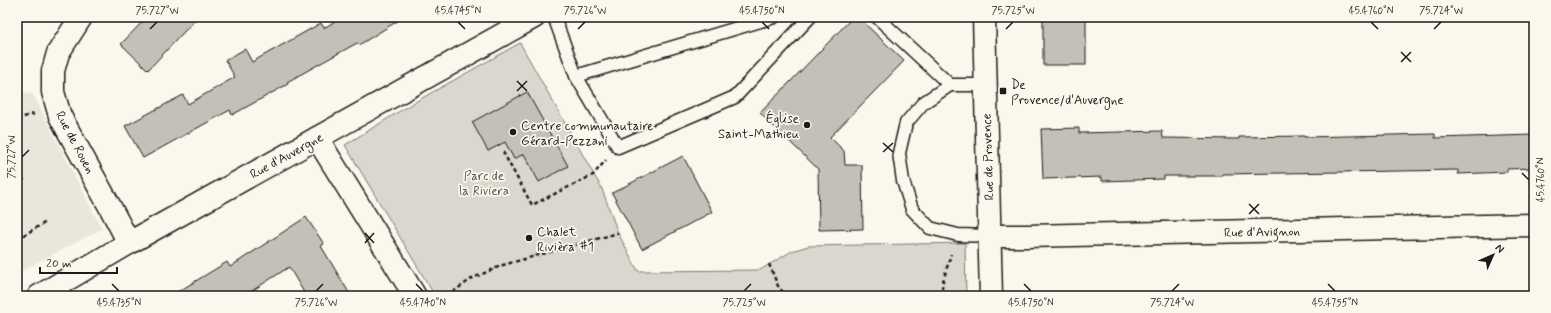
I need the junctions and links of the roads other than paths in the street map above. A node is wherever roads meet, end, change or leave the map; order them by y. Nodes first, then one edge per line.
1 (81, 17) edge
2 (534, 17) edge
3 (554, 17) edge
4 (774, 17) edge
5 (810, 17) edge
6 (876, 17) edge
7 (984, 17) edge
8 (576, 76) junction
9 (950, 85) junction
10 (985, 85) junction
11 (317, 138) junction
12 (1534, 225) edge
13 (990, 236) junction
14 (129, 243) junction
15 (40, 296) edge
16 (415, 296) edge
17 (991, 296) edge

1 - 14 street, Rue de Rouen
2 - 11 street, Rue d'Auvergne
3 - 8 lane
4 - 8 lane
5 - 8 lane
6 - 9 lane
7 - 10 street, Rue de Provence
9 - 10 lane
9 - 13 lane
10 - 13 street, Rue de Provence
11 - 14 street, Rue d'Auvergne
11 - 16 street
12 - 13 street, Rue d'Avignon
13 - 17 street, Rue de Provence
14 - 15 street, Rue d'Auvergne

